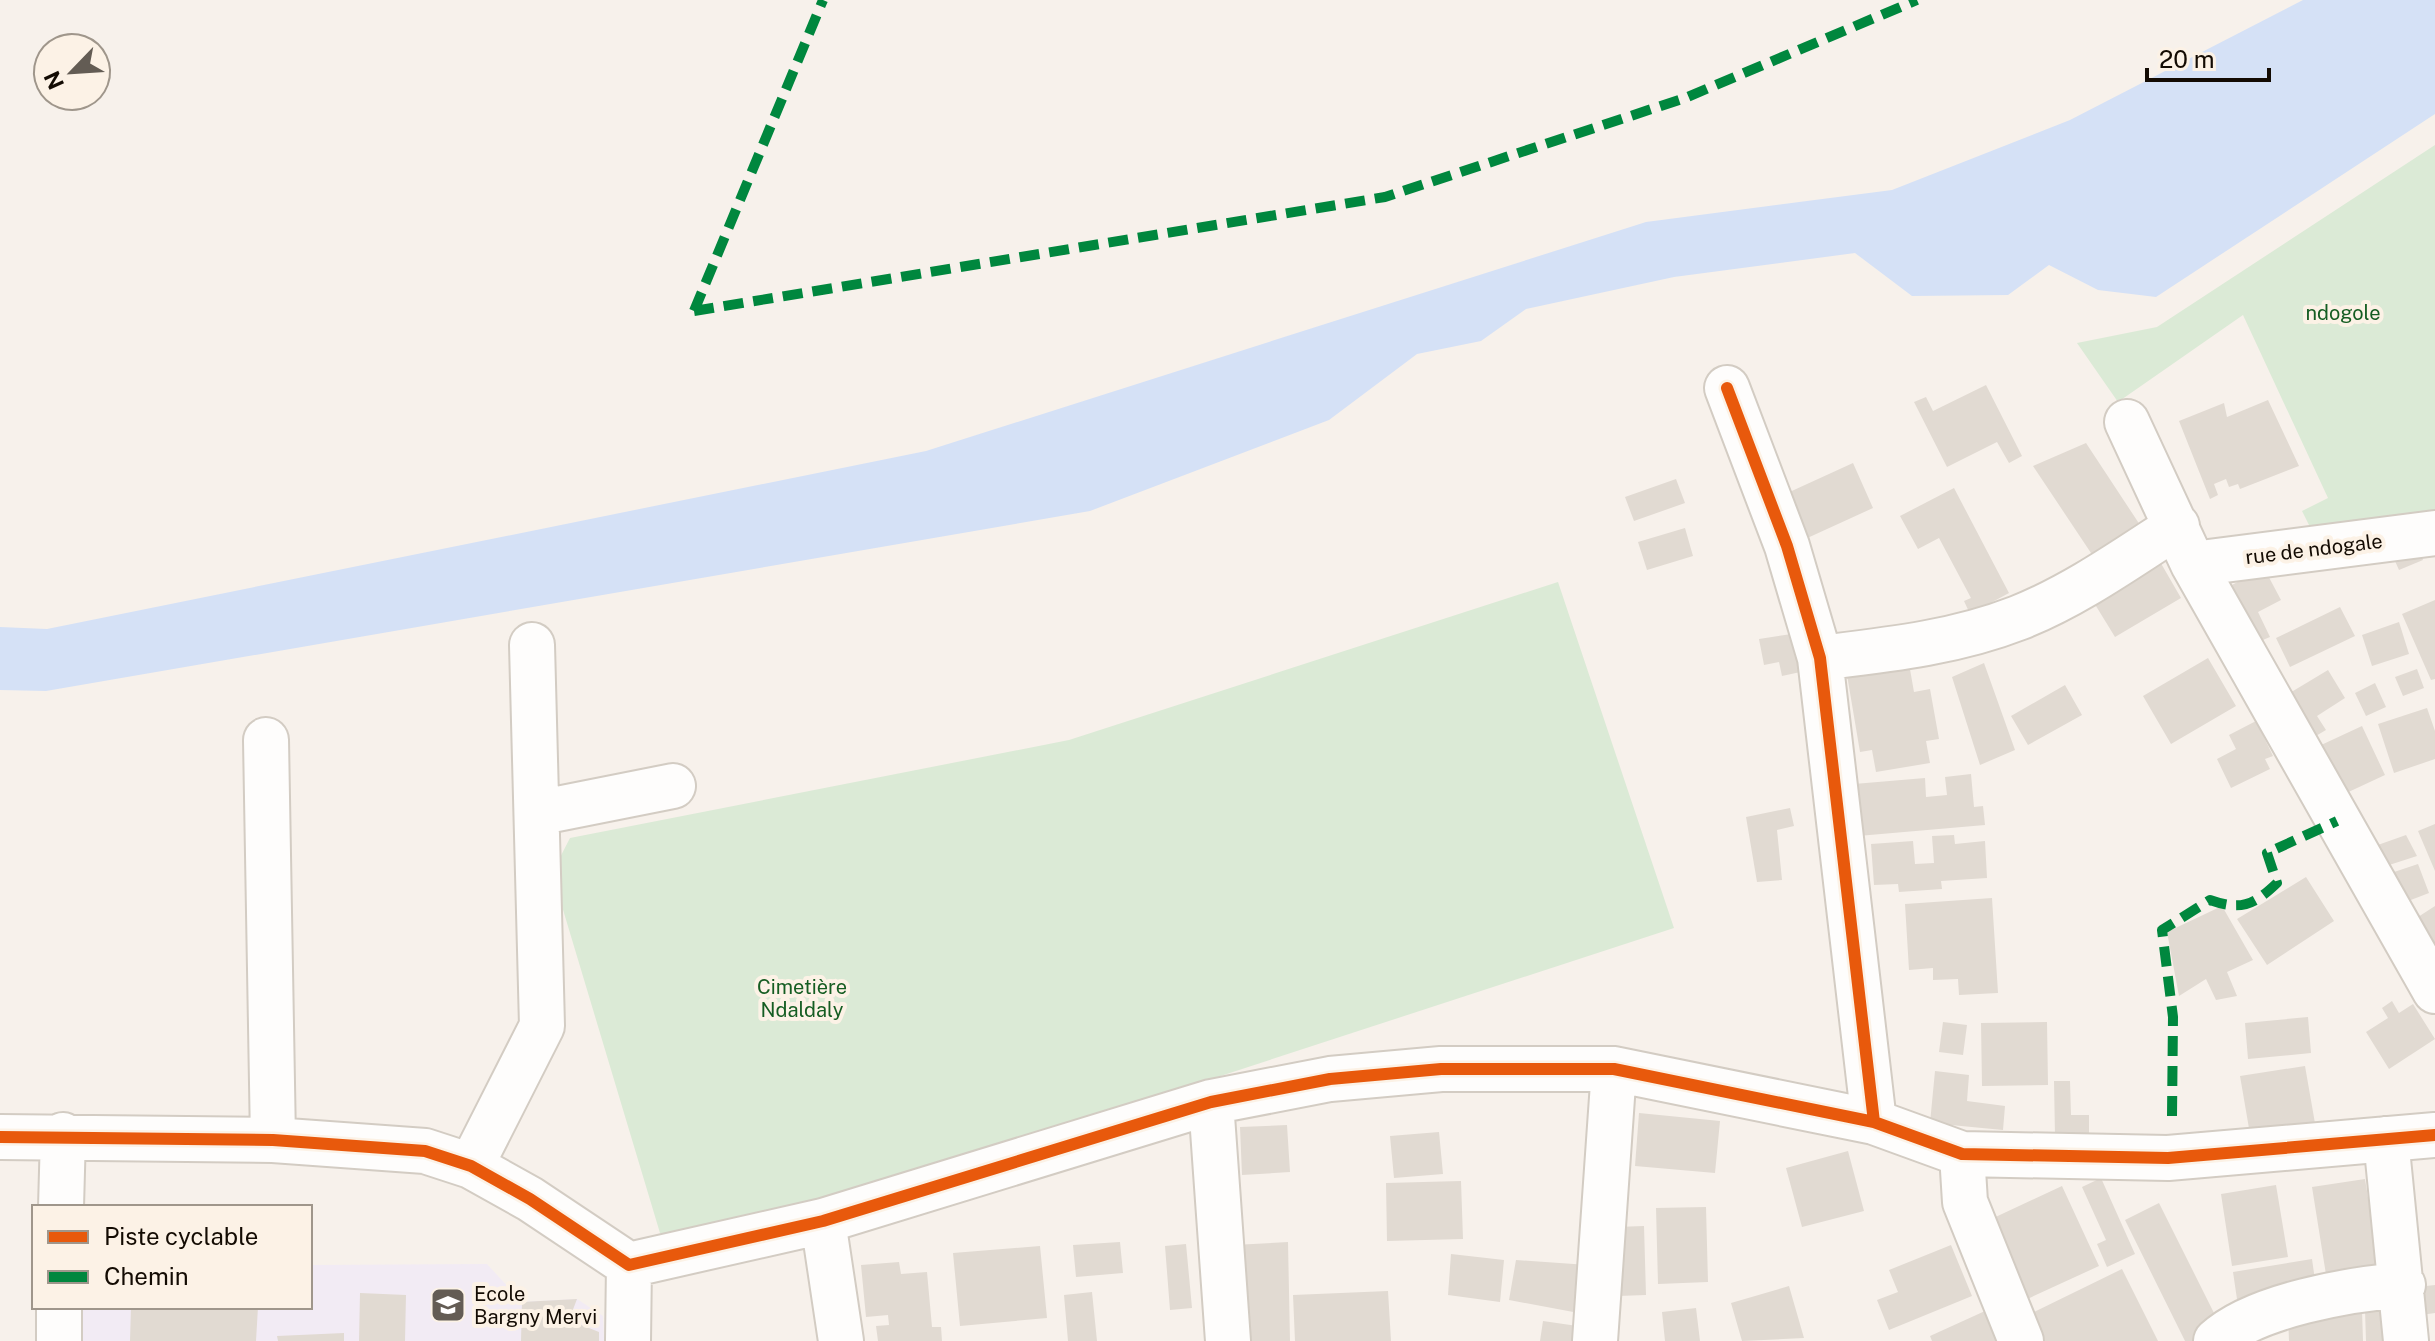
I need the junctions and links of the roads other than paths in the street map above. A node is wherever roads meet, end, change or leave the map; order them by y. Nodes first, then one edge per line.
1 (1727, 388) dead end
2 (2127, 422) dead end
3 (2435, 533) edge
4 (2185, 545) junction
5 (532, 645) dead end
6 (1820, 658) junction
7 (266, 740) dead end
8 (673, 786) dead end
9 (537, 813) junction
10 (2435, 991) edge
11 (1614, 1069) junction
12 (1211, 1102) junction
13 (1874, 1122) junction
14 (63, 1135) junction
15 (2435, 1135) edge
16 (0, 1137) edge
17 (2386, 1139) junction
18 (273, 1140) junction
19 (1962, 1154) junction
20 (471, 1166) junction
21 (61, 1205) edge
22 (823, 1221) junction
23 (629, 1265) junction
24 (2403, 1285) junction
25 (59, 1309) edge
26 (59, 1341) edge
27 (628, 1341) edge
28 (841, 1341) edge
29 (1228, 1341) edge
30 (1595, 1341) edge
31 (2021, 1341) edge
32 (2216, 1341) edge
33 (2406, 1341) edge

1 - 6 street
2 - 4 street
3 - 4 street, rue de ndogale
4 - 6 street
4 - 10 street
5 - 9 street
6 - 13 street
7 - 18 street
8 - 9 street
9 - 20 street
11 - 12 street
11 - 13 street
11 - 30 street
12 - 22 street
12 - 29 street
13 - 19 street
14 - 16 street
14 - 18 street
14 - 21 street
15 - 17 street
17 - 19 street
17 - 24 street
18 - 20 street
19 - 31 street
20 - 23 street
22 - 23 street
22 - 28 street
23 - 27 street
24 - 32 street
24 - 33 street
25 - 26 street

